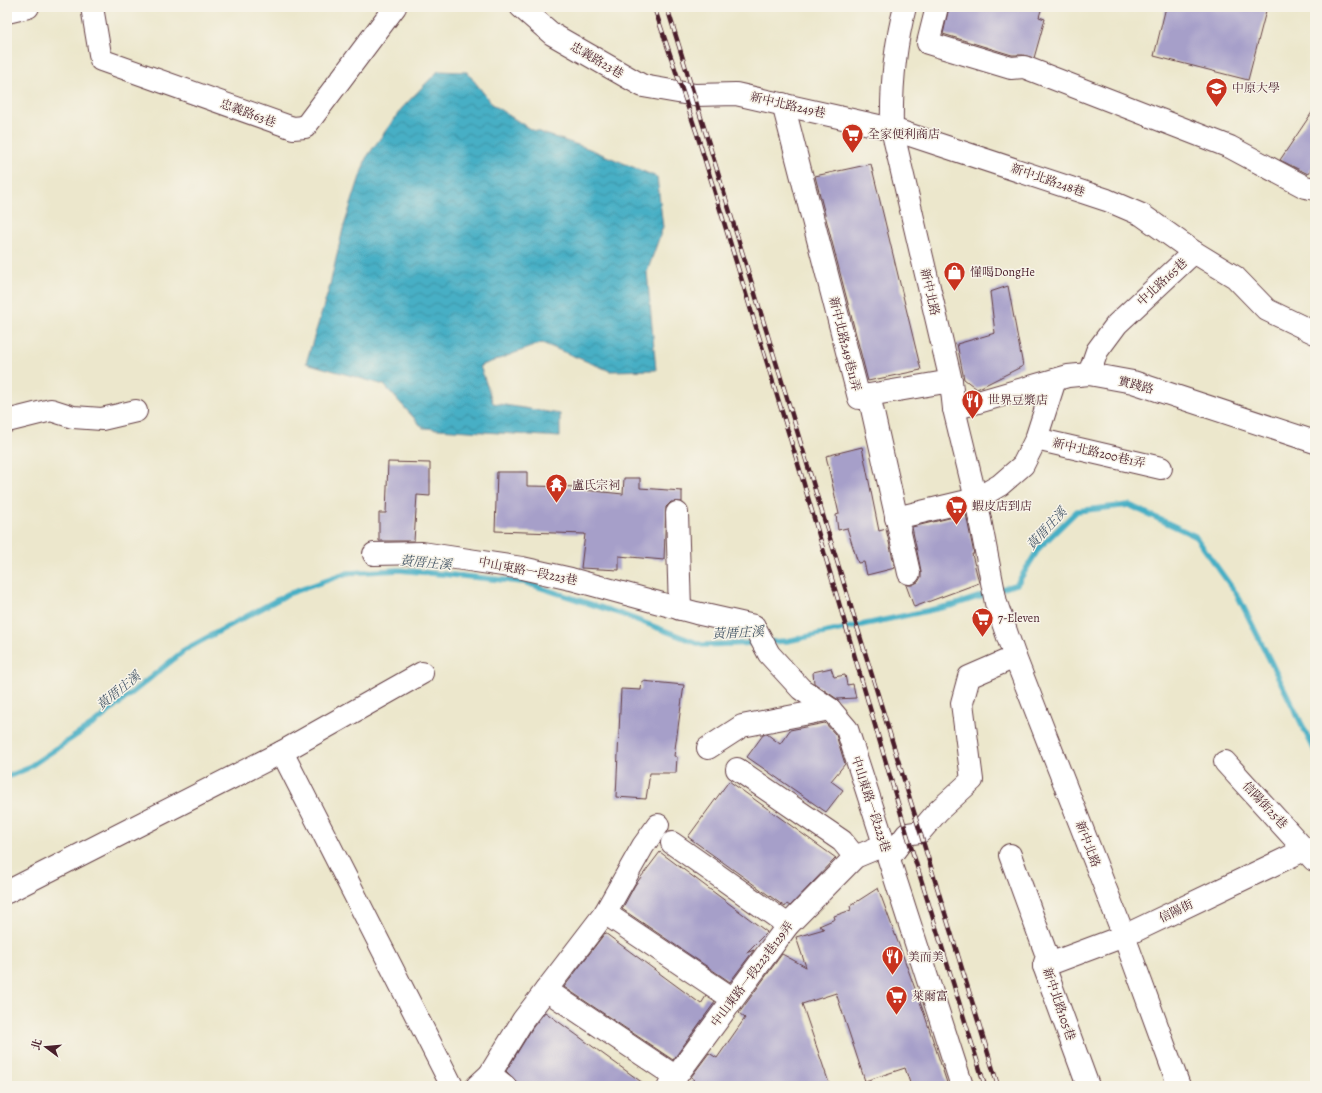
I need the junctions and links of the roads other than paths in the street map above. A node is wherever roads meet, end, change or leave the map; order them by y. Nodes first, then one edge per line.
1 (28, 7) edge
2 (92, 7) edge
3 (395, 7) edge
4 (521, 7) edge
5 (905, 7) edge
6 (937, 7) edge
7 (7, 12) edge
8 (682, 92) joint
9 (783, 104) junction
10 (892, 129) junction
11 (1315, 189) edge
12 (1194, 252) junction
13 (1315, 333) edge
14 (1090, 374) junction
15 (1055, 380) junction
16 (951, 381) junction
17 (869, 395) junction
18 (954, 409) junction
19 (136, 411) dead end
20 (7, 421) edge
21 (1036, 439) junction
22 (1315, 442) edge
23 (1161, 468) dead end
24 (976, 499) junction
25 (677, 513) dead end
26 (896, 518) junction
27 (374, 554) dead end
28 (909, 573) dead end
29 (680, 609) junction
30 (1015, 658) junction
31 (422, 673) dead end
32 (830, 709) junction
33 (708, 748) dead end
34 (282, 752) junction
35 (1225, 762) dead end
36 (737, 769) dead end
37 (658, 825) dead end
38 (672, 843) dead end
39 (886, 852) junction
40 (1010, 855) dead end
41 (1310, 855) edge
42 (855, 857) junction
43 (7, 892) edge
44 (604, 913) junction
45 (788, 925) junction
46 (1124, 936) junction
47 (1044, 966) junction
48 (546, 990) junction
49 (733, 999) junction
50 (672, 1081) edge
51 (491, 1082) edge
52 (452, 1086) edge
53 (962, 1086) edge
54 (1088, 1086) edge
55 (1179, 1086) edge

1 - 7 street
2 - 3 street, 忠義路63巷
4 - 8 street, 忠義路23巷
5 - 10 street, 新中北路
6 - 11 street
8 - 9 street, 新中北路249巷
9 - 10 street, 新中北路249巷
9 - 17 street, 新中北路249巷11弄
10 - 12 street, 新中北路248巷
10 - 16 street, 新中北路
12 - 13 street, 中北路165巷
12 - 14 street, 中北路165巷
14 - 15 street, 實踐路
14 - 22 street, 實踐路
15 - 18 street, 實踐路
15 - 21 street
16 - 17 street
16 - 18 street, 新中北路
17 - 26 street, 新中北路249巷11弄
18 - 24 street, 新中北路
19 - 20 street
21 - 23 street, 新中北路200巷1弄
21 - 24 street
24 - 26 street
24 - 30 street, 新中北路
25 - 29 street
26 - 28 street, 新中北路249巷11弄
27 - 29 street, 中山東路一段223巷
29 - 32 street, 中山東路一段223巷
30 - 39 street
30 - 46 street, 新中北路
31 - 34 street
32 - 33 street
32 - 39 street, 中山東路一段223巷
34 - 43 street
34 - 52 street
35 - 41 street, 信陽街25巷
36 - 42 street
37 - 44 street
38 - 45 street
39 - 42 street, 中山東路一段223巷129弄
39 - 53 street, 中山東路一段223巷
40 - 47 street, 新中北路105巷
41 - 46 street, 信陽街
42 - 45 street, 中山東路一段223巷129弄
44 - 48 street
44 - 49 street
45 - 49 street, 中山東路一段223巷129弄
46 - 47 street, 信陽街
46 - 55 street, 新中北路
47 - 54 street, 新中北路105巷
48 - 50 street
48 - 51 street
49 - 50 street, 中山東路一段223巷129弄

